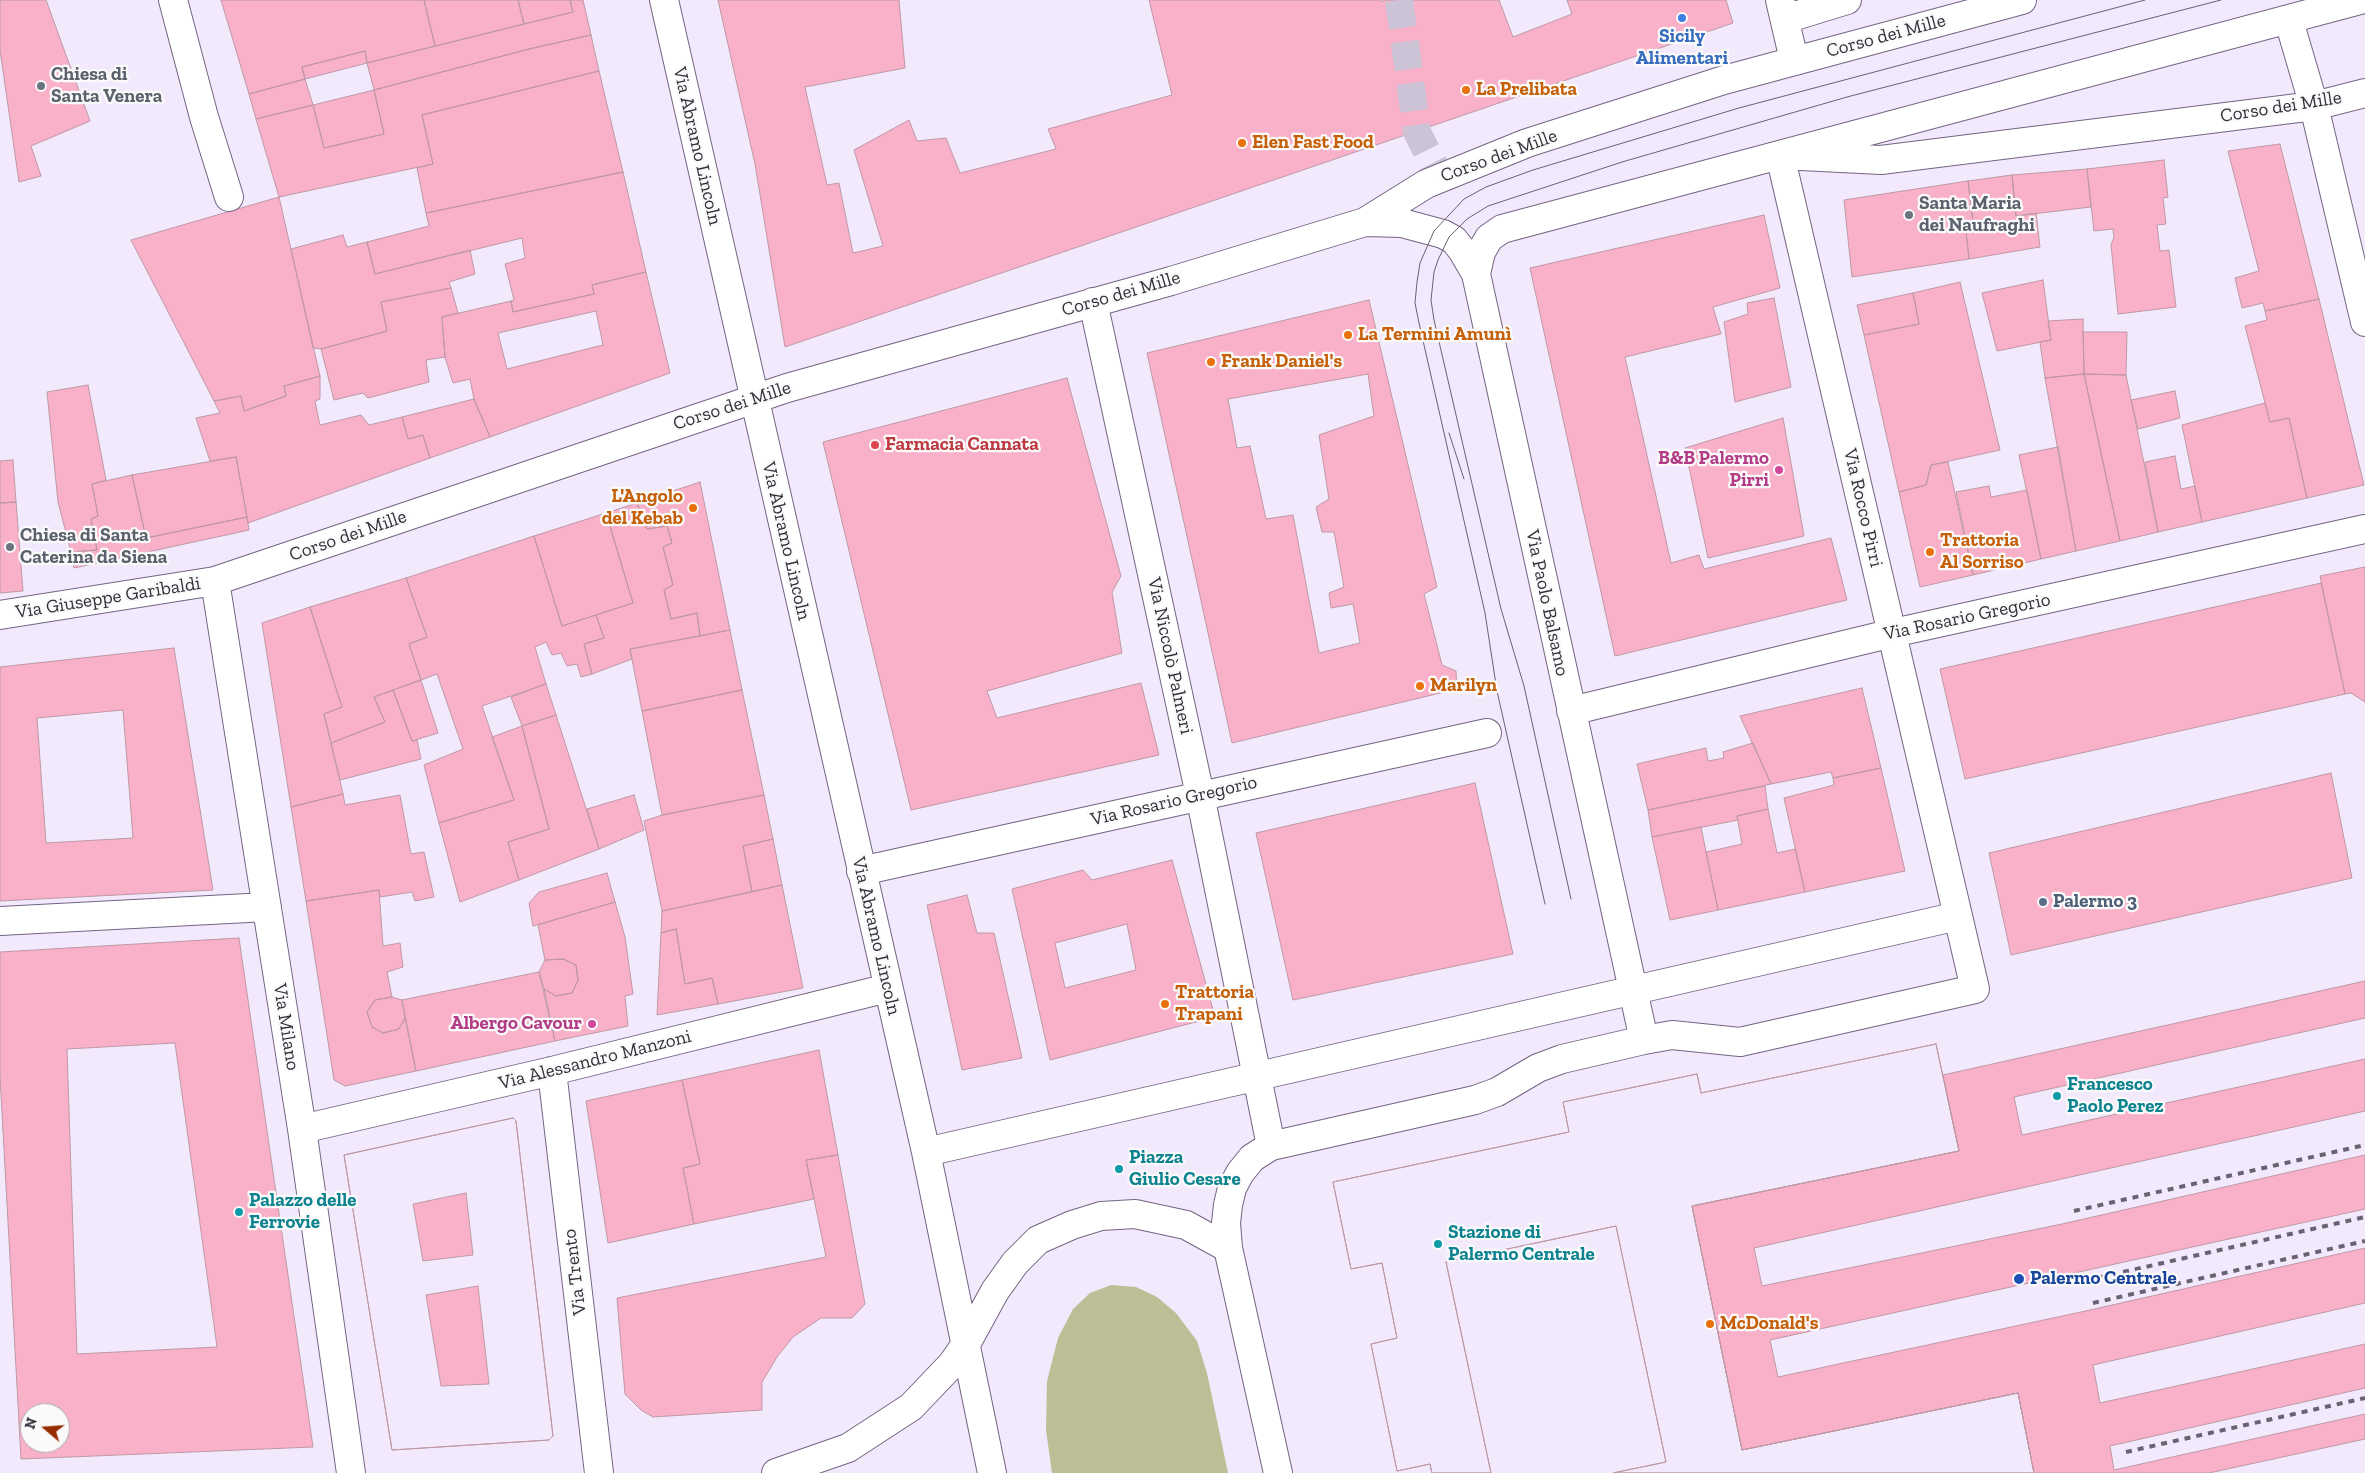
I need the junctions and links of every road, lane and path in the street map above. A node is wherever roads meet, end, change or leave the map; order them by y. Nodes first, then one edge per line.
1 (173, 0) edge
2 (664, 0) edge
3 (1848, 0) edge
4 (2022, 0) edge
5 (2360, 0) edge
6 (1782, 10) edge
7 (2289, 21) junction
8 (1794, 60) junction
9 (2365, 93) edge
10 (2314, 106) junction
11 (1780, 155) junction
12 (229, 198) dead end
13 (1365, 222) junction
14 (1476, 274) junction
15 (1093, 302) junction
16 (2365, 322) edge
17 (754, 398) junction
18 (2365, 530) edge
19 (216, 581) junction
20 (0, 615) edge
21 (1893, 633) junction
22 (1571, 711) junction
23 (1487, 733) dead end
24 (1200, 795) junction
25 (861, 871) junction
26 (267, 907) junction
27 (1958, 916) junction
28 (0, 921) edge
29 (888, 988) junction
30 (1633, 990) junction
31 (1644, 1040) junction
32 (552, 1072) junction
33 (1257, 1076) junction
34 (302, 1129) junction
35 (1272, 1146) junction
36 (926, 1152) junction
37 (1228, 1248) junction
38 (966, 1344) junction
39 (351, 1473) edge
40 (598, 1473) edge
41 (776, 1473) edge
42 (992, 1473) edge
43 (1278, 1473) edge

1 - 12 street
2 - 17 street, Via Abramo Lincoln
3 - 6 street
4 - 8 street, Corso dei Mille
5 - 7 street, Corso dei Mille
6 - 8 street
7 - 10 street
7 - 11 street, Corso dei Mille
8 - 13 street, Corso dei Mille
9 - 10 street, Corso dei Mille
10 - 11 street, Corso dei Mille
10 - 16 street
11 - 14 street, Corso dei Mille
11 - 21 street, Via Rocco Pirri
13 - 14 street
13 - 15 street, Corso dei Mille
14 - 22 street, Via Paolo Balsamo
15 - 17 street, Corso dei Mille
15 - 24 street, Via Niccolò Palmeri
17 - 19 street, Corso dei Mille
17 - 25 street, Via Abramo Lincoln
18 - 21 street, Via Rosario Gregorio
19 - 20 street, Via Giuseppe Garibaldi
19 - 26 street, Via Milano
21 - 22 street, Via Rosario Gregorio
21 - 27 street, Via Rocco Pirri
22 - 30 street, Via Paolo Balsamo
23 - 24 street, Via Rosario Gregorio
24 - 25 street, Via Rosario Gregorio
24 - 33 street, Via Niccolò Palmeri
25 - 29 street, Via Abramo Lincoln
26 - 28 street
26 - 34 street, Via Milano
27 - 30 street
27 - 31 street, Via Rocco Pirri
29 - 32 street, Via Alessandro Manzoni
29 - 36 street, Via Abramo Lincoln
30 - 31 street, Via Paolo Balsamo
30 - 33 street
31 - 35 street
32 - 34 street, Via Alessandro Manzoni
32 - 40 street, Via Trento
33 - 35 street, Via Niccolò Palmeri
33 - 36 street
34 - 39 street, Via Milano
35 - 37 street
36 - 38 street, Via Abramo Lincoln
37 - 38 street
37 - 43 street
38 - 41 street
38 - 42 street, Via Abramo Lincoln

